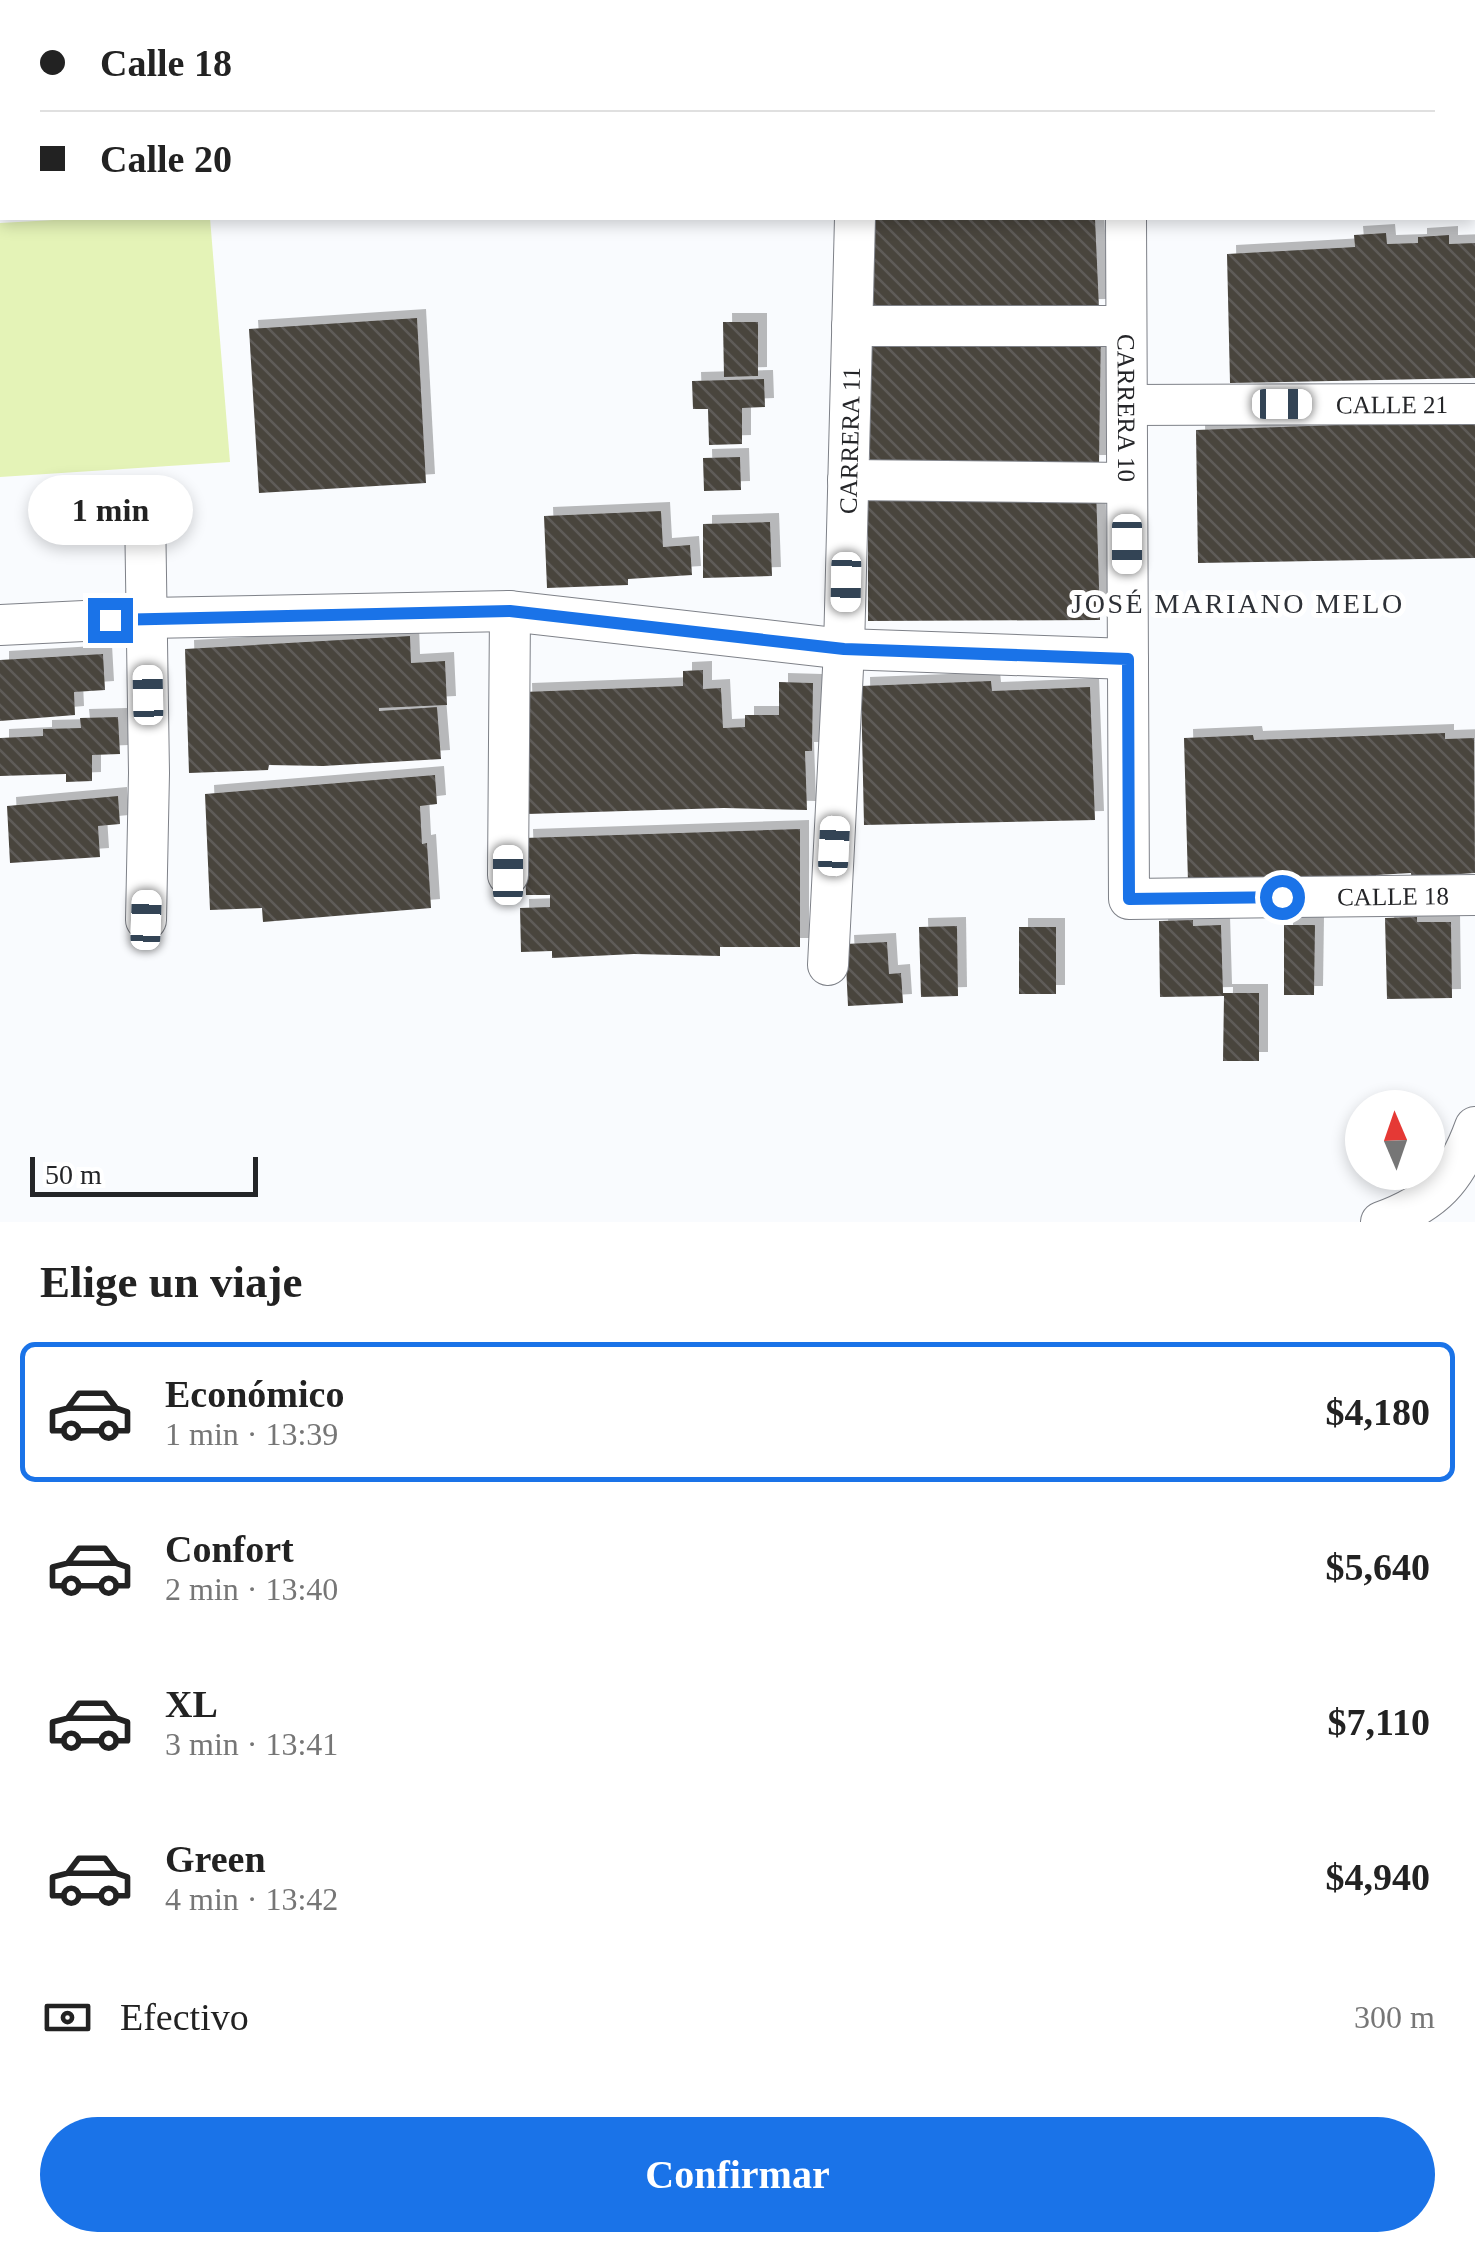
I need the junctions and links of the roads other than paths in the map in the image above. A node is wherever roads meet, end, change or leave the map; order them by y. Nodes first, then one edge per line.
1 (855, 220) edge
2 (1126, 220) edge
3 (852, 326) junction
4 (1126, 326) junction
5 (1475, 404) edge
6 (1126, 405) junction
7 (848, 480) junction
8 (1127, 483) junction
9 (146, 508) dead end
10 (510, 611) junction
11 (147, 618) junction
12 (0, 625) edge
13 (844, 649) junction
14 (1128, 659) junction
15 (508, 875) dead end
16 (1475, 894) edge
17 (1129, 899) joint
18 (146, 920) dead end
19 (828, 965) dead end
20 (1475, 1126) edge
21 (1381, 1222) edge

1 - 3 street, CARRERA 11
2 - 4 street, CARRERA 10
3 - 4 street
3 - 7 street, CARRERA 11
4 - 6 street, CARRERA 10
5 - 6 street, CALLE 21
6 - 8 street, CARRERA 10
7 - 8 street
7 - 13 street, CARRERA 11
8 - 14 street, CARRERA 10
9 - 11 street
10 - 11 street
10 - 13 street
10 - 15 street
11 - 12 street
11 - 18 street
13 - 14 street
13 - 19 street, CARRERA 11
14 - 17 street, CARRERA 10
16 - 17 street, CALLE 18
20 - 21 street

